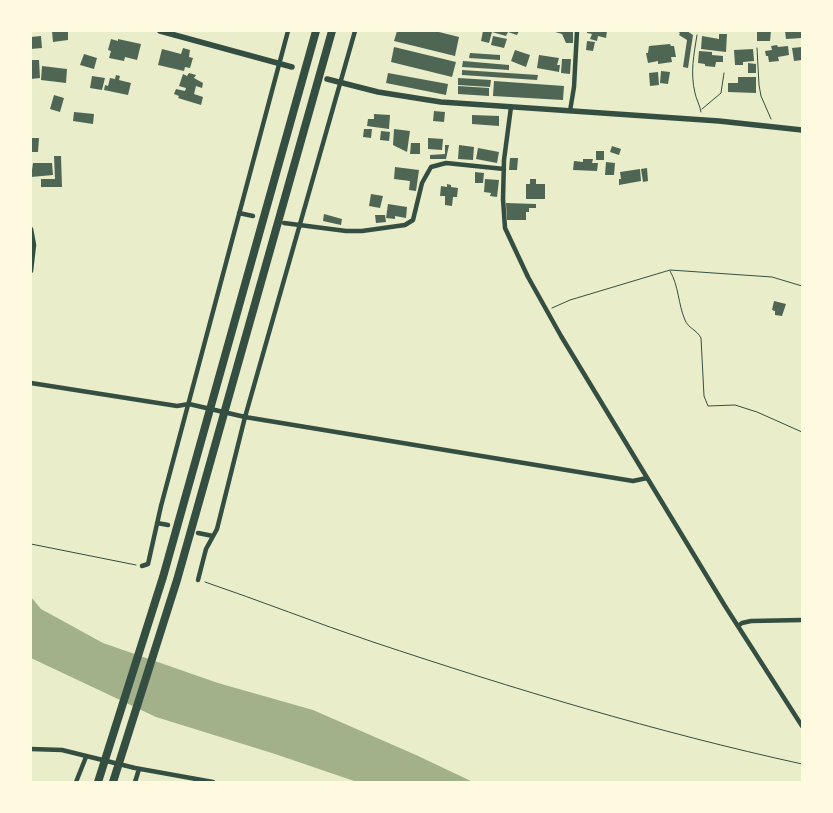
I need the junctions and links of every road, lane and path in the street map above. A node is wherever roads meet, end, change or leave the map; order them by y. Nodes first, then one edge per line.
1 (160, 31) edge
2 (288, 31) edge
3 (316, 31) edge
4 (332, 31) edge
5 (355, 31) edge
6 (578, 31) edge
7 (697, 35) dead end
8 (757, 48) dead end
9 (278, 63) junction
10 (292, 67) dead end
11 (724, 73) dead end
12 (326, 79) dead end
13 (339, 82) junction
14 (511, 107) junction
15 (702, 110) junction
16 (570, 111) junction
17 (701, 120) junction
18 (772, 127) junction
19 (802, 130) edge
20 (504, 168) junction
21 (239, 213) junction
22 (253, 216) dead end
23 (284, 223) dead end
24 (300, 225) junction
25 (31, 229) edge
26 (670, 270) junction
27 (31, 271) edge
28 (802, 286) edge
29 (546, 310) junction
30 (31, 383) edge
31 (189, 404) junction
32 (245, 417) junction
33 (802, 432) edge
34 (647, 478) junction
35 (157, 523) junction
36 (168, 525) dead end
37 (198, 533) dead end
38 (213, 536) junction
39 (31, 544) edge
40 (142, 566) joint
41 (198, 580) joint
42 (802, 620) edge
43 (738, 626) junction
44 (802, 726) edge
45 (31, 749) edge
46 (86, 757) junction
47 (802, 764) edge
48 (139, 769) junction
49 (99, 779) edge
50 (114, 780) edge
51 (76, 782) edge
52 (135, 782) edge
53 (213, 782) edge

1 - 9 main road
2 - 9 street
3 - 49 highway
4 - 50 highway
5 - 13 street
6 - 16 street
7 - 15 path
8 - 18 path
9 - 10 main road
9 - 21 street
11 - 15 path
12 - 13 main road
13 - 14 main road
13 - 24 street
14 - 16 main road
14 - 20 street
15 - 17 path
16 - 17 main road
17 - 18 main road
18 - 19 main road
20 - 24 street
20 - 29 street
21 - 22 street
21 - 31 street
23 - 24 street
24 - 32 street
25 - 27 street
26 - 28 path
26 - 29 path
26 - 33 path
29 - 34 street
30 - 31 street
31 - 32 street
31 - 35 street
32 - 34 street
32 - 38 street
34 - 43 street
35 - 36 street
35 - 40 street
37 - 38 street
38 - 41 street
39 - 40 path
41 - 47 path
42 - 43 street
43 - 44 street
45 - 46 street
46 - 48 street
46 - 51 street
48 - 52 street
48 - 53 street

